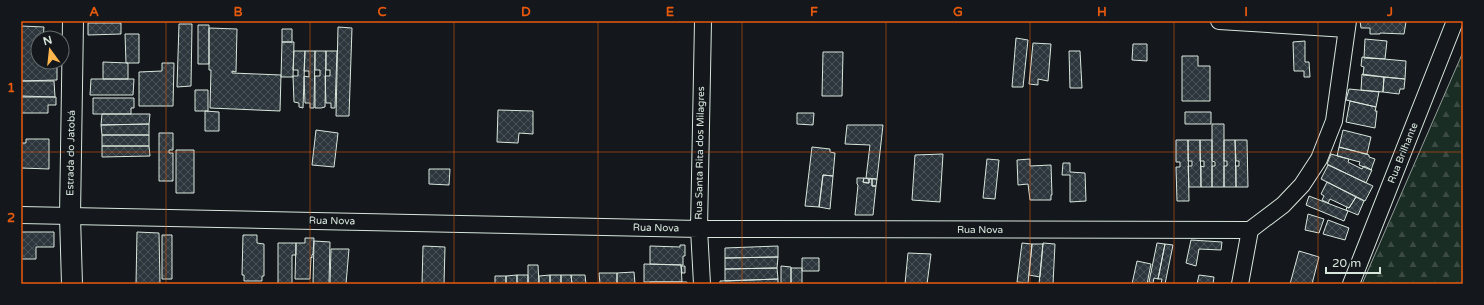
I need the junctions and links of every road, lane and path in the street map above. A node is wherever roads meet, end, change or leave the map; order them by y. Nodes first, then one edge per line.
1 (73, 21) edge
2 (703, 21) edge
3 (1219, 21) edge
4 (1455, 21) edge
5 (1347, 25) edge
6 (21, 215) edge
7 (70, 216) junction
8 (699, 229) junction
9 (1250, 230) junction
10 (72, 284) edge
11 (702, 284) edge
12 (1240, 284) edge
13 (1351, 284) edge

1 - 7 street, Estrada do Jatobá
2 - 8 street, Rua Santa Rita dos Milagres
3 - 5 street
4 - 13 street, Rua Brilhante
5 - 9 street
6 - 7 street, Rua Nova
7 - 8 street, Rua Nova
7 - 10 street, Estrada do Jatobá
8 - 9 street, Rua Nova
8 - 11 street, Rua Santa Rita dos Milagres
9 - 12 street

